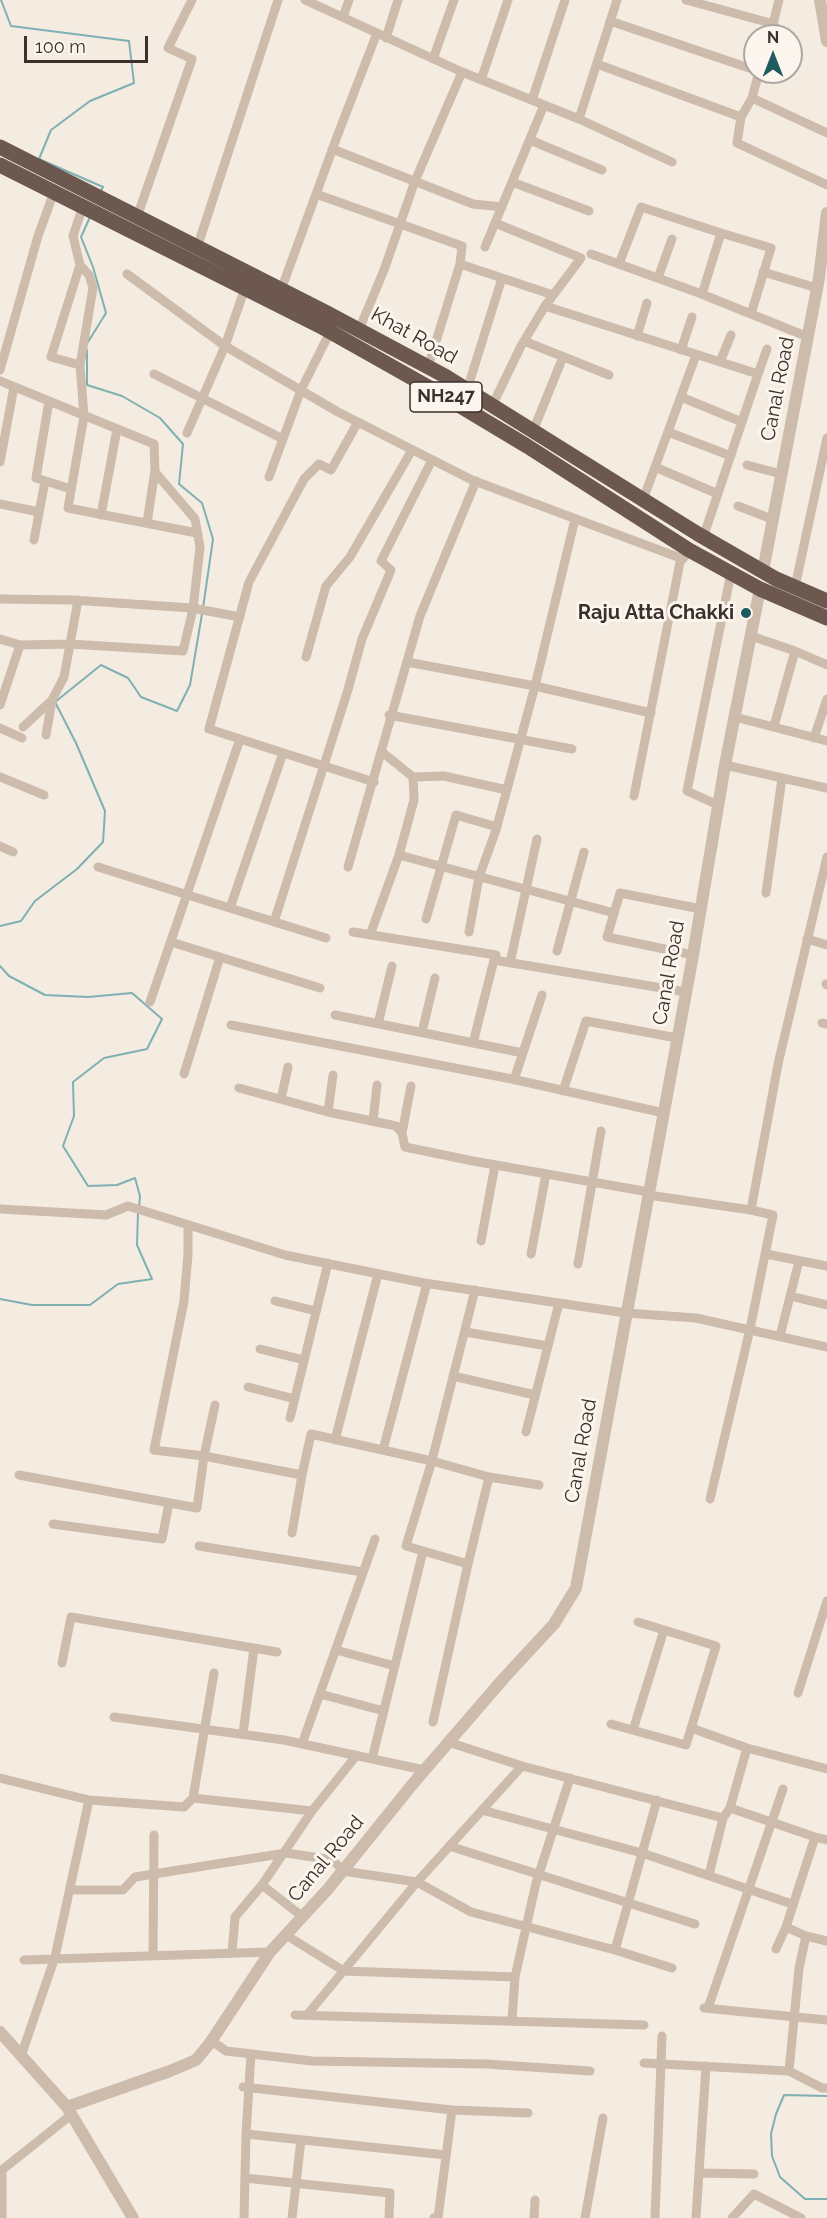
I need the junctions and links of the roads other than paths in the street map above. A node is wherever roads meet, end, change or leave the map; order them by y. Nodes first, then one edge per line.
1 (192, 0) edge
2 (278, 0) edge
3 (307, 0) edge
4 (348, 0) edge
5 (398, 0) edge
6 (454, 0) edge
7 (508, 0) edge
8 (565, 0) edge
9 (617, 0) edge
10 (686, 0) edge
11 (779, 0) edge
12 (820, 0) edge
13 (343, 18) junction
14 (610, 21) junction
15 (774, 24) joint
16 (382, 35) junction
17 (827, 40) edge
18 (434, 59) junction
19 (597, 64) junction
20 (743, 66) edge
21 (462, 72) junction
22 (481, 80) junction
23 (756, 84) edge
24 (752, 98) junction
25 (532, 100) junction
26 (544, 105) junction
27 (741, 117) junction
28 (579, 119) junction
29 (827, 133) edge
30 (530, 140) junction
31 (0, 147) edge
32 (332, 149) junction
33 (672, 162) dead end
34 (0, 165) edge
35 (25, 169) junction
36 (602, 170) dead end
37 (415, 181) junction
38 (512, 182) junction
39 (827, 185) edge
40 (64, 191) junction
41 (316, 194) junction
42 (83, 206) junction
43 (502, 207) junction
44 (589, 211) dead end
45 (827, 213) edge
46 (130, 219) junction
47 (495, 223) junction
48 (400, 224) junction
49 (721, 233) junction
50 (672, 239) dead end
51 (825, 243) edge
52 (485, 247) dead end
53 (197, 248) junction
54 (591, 254) dead end
55 (460, 264) junction
56 (619, 264) junction
57 (80, 266) junction
58 (764, 272) junction
59 (127, 274) dead end
60 (502, 278) junction
61 (658, 278) junction
62 (249, 285) junction
63 (817, 288) junction
64 (281, 290) junction
65 (553, 294) junction
66 (702, 294) junction
67 (647, 303) dead end
68 (544, 306) junction
69 (751, 314) junction
70 (692, 317) dead end
71 (330, 332) junction
72 (730, 335) dead end
73 (637, 336) junction
74 (356, 337) junction
75 (808, 337) junction
76 (524, 341) junction
77 (225, 346) junction
78 (767, 349) dead end
79 (681, 350) junction
80 (696, 355) junction
81 (563, 357) junction
82 (720, 362) junction
83 (80, 365) junction
84 (428, 367) junction
85 (0, 370) edge
86 (154, 374) dead end
87 (758, 374) junction
88 (609, 375) dead end
89 (0, 381) edge
90 (14, 387) junction
91 (301, 390) junction
92 (467, 390) junction
93 (681, 397) junction
94 (202, 399) junction
95 (49, 401) junction
96 (492, 406) junction
97 (84, 416) junction
98 (484, 420) junction
99 (358, 422) junction
100 (742, 422) junction
101 (117, 429) junction
102 (533, 431) junction
103 (668, 432) junction
104 (187, 433) dead end
105 (827, 438) edge
106 (283, 439) junction
107 (412, 450) junction
108 (731, 456) junction
109 (432, 460) junction
110 (0, 462) edge
111 (747, 465) dead end
112 (655, 467) junction
113 (155, 470) junction
114 (781, 474) junction
115 (268, 477) dead end
116 (45, 481) junction
117 (476, 481) junction
118 (72, 489) junction
119 (718, 494) junction
120 (643, 500) junction
121 (0, 504) edge
122 (738, 506) dead end
123 (39, 512) junction
124 (101, 515) junction
125 (575, 519) junction
126 (772, 519) junction
127 (147, 523) junction
128 (197, 532) junction
129 (703, 537) junction
130 (34, 540) dead end
131 (686, 554) junction
132 (763, 571) junction
133 (731, 573) junction
134 (795, 587) junction
135 (760, 589) junction
136 (0, 599) edge
137 (78, 600) junction
138 (827, 601) edge
139 (193, 609) junction
140 (240, 617) junction
141 (827, 618) edge
142 (751, 636) junction
143 (0, 639) edge
144 (70, 644) junction
145 (20, 645) junction
146 (795, 651) junction
147 (306, 657) dead end
148 (407, 662) junction
149 (827, 665) edge
150 (535, 686) junction
151 (827, 699) edge
152 (52, 700) junction
153 (0, 705) edge
154 (651, 713) junction
155 (391, 715) junction
156 (735, 717) junction
157 (774, 726) junction
158 (23, 727) dead end
159 (0, 728) edge
160 (46, 735) dead end
161 (22, 738) dead end
162 (814, 738) junction
163 (240, 739) junction
164 (520, 740) junction
165 (827, 741) edge
166 (572, 749) dead end
167 (382, 752) junction
168 (283, 753) junction
169 (725, 765) junction
170 (324, 766) junction
171 (0, 777) edge
172 (413, 777) junction
173 (782, 778) junction
174 (374, 782) junction
175 (827, 788) edge
176 (507, 790) junction
177 (44, 795) dead end
178 (634, 796) dead end
179 (718, 805) junction
180 (497, 827) junction
181 (537, 838) dead end
182 (0, 846) edge
183 (14, 852) dead end
184 (584, 852) dead end
185 (399, 855) junction
186 (827, 857) edge
187 (440, 866) junction
188 (98, 867) dead end
189 (348, 867) dead end
190 (479, 877) junction
191 (526, 889) junction
192 (766, 893) dead end
193 (187, 895) junction
194 (570, 901) junction
195 (230, 908) junction
196 (701, 909) junction
197 (614, 913) junction
198 (426, 919) dead end
199 (274, 922) junction
200 (353, 932) dead end
201 (469, 932) dead end
202 (369, 935) junction
203 (326, 938) dead end
204 (807, 939) junction
205 (171, 942) junction
206 (827, 945) edge
207 (557, 951) dead end
208 (693, 955) junction
209 (220, 957) junction
210 (494, 960) junction
211 (510, 963) junction
212 (392, 966) dead end
213 (435, 978) dead end
214 (320, 988) dead end
215 (686, 992) junction
216 (542, 995) dead end
217 (150, 1002) dead end
218 (334, 1015) dead end
219 (378, 1024) junction
220 (231, 1025) dead end
221 (422, 1032) junction
222 (677, 1038) junction
223 (473, 1043) junction
224 (523, 1053) junction
225 (288, 1067) dead end
226 (184, 1074) dead end
227 (333, 1076) dead end
228 (514, 1080) junction
229 (377, 1085) dead end
230 (411, 1086) dead end
231 (239, 1088) dead end
232 (562, 1091) junction
233 (281, 1099) junction
234 (328, 1112) junction
235 (664, 1113) junction
236 (374, 1121) junction
237 (601, 1131) dead end
238 (402, 1133) junction
239 (495, 1165) junction
240 (546, 1174) junction
241 (592, 1182) junction
242 (649, 1193) junction
243 (0, 1209) edge
244 (751, 1210) junction
245 (188, 1225) junction
246 (481, 1241) dead end
247 (531, 1254) dead end
248 (766, 1254) junction
249 (799, 1261) junction
250 (328, 1263) junction
251 (578, 1264) dead end
252 (827, 1266) edge
253 (378, 1274) junction
254 (427, 1283) junction
255 (475, 1290) junction
256 (790, 1296) junction
257 (276, 1301) dead end
258 (559, 1303) junction
259 (827, 1305) edge
260 (316, 1311) junction
261 (627, 1313) junction
262 (750, 1329) junction
263 (465, 1332) junction
264 (780, 1336) junction
265 (548, 1346) junction
266 (827, 1347) edge
267 (260, 1349) dead end
268 (304, 1360) junction
269 (453, 1376) junction
270 (248, 1387) dead end
271 (536, 1395) junction
272 (295, 1399) junction
273 (215, 1405) dead end
274 (290, 1418) dead end
275 (526, 1432) dead end
276 (335, 1440) junction
277 (383, 1450) junction
278 (204, 1456) junction
279 (432, 1461) junction
280 (19, 1475) dead end
281 (302, 1475) junction
282 (489, 1477) junction
283 (539, 1485) dead end
284 (710, 1499) dead end
285 (169, 1503) junction
286 (53, 1524) dead end
287 (292, 1533) dead end
288 (375, 1539) dead end
289 (200, 1546) dead end
290 (423, 1551) junction
291 (468, 1564) junction
292 (363, 1572) junction
293 (827, 1601) edge
294 (638, 1622) dead end
295 (664, 1630) junction
296 (254, 1648) junction
297 (336, 1650) junction
298 (277, 1652) dead end
299 (62, 1663) dead end
300 (395, 1666) junction
301 (214, 1673) dead end
302 (798, 1693) dead end
303 (320, 1694) junction
304 (384, 1712) junction
305 (114, 1717) dead end
306 (433, 1722) dead end
307 (611, 1724) dead end
308 (692, 1728) junction
309 (205, 1729) junction
310 (633, 1730) junction
311 (243, 1734) junction
312 (448, 1742) junction
313 (302, 1744) junction
314 (747, 1748) junction
315 (356, 1756) junction
316 (372, 1759) junction
317 (522, 1766) junction
318 (827, 1769) edge
319 (424, 1770) junction
320 (0, 1778) edge
321 (570, 1778) junction
322 (783, 1789) dead end
323 (193, 1798) junction
324 (89, 1800) junction
325 (657, 1800) junction
326 (730, 1808) junction
327 (482, 1810) junction
328 (312, 1811) junction
329 (723, 1818) junction
330 (773, 1822) junction
331 (554, 1829) junction
332 (154, 1835) dead end
333 (815, 1837) junction
334 (827, 1839) edge
335 (449, 1846) junction
336 (284, 1853) junction
337 (642, 1853) junction
338 (343, 1871) junction
339 (153, 1874) junction
340 (539, 1874) junction
341 (709, 1875) junction
342 (417, 1882) junction
343 (262, 1885) junction
344 (749, 1889) junction
345 (70, 1890) junction
346 (628, 1902) junction
347 (792, 1904) junction
348 (303, 1917) junction
349 (695, 1924) dead end
350 (526, 1927) junction
351 (786, 1927) junction
352 (286, 1935) junction
353 (806, 1936) junction
354 (827, 1941) edge
355 (776, 1949) dead end
356 (615, 1950) junction
357 (270, 1952) junction
358 (232, 1953) junction
359 (153, 1955) junction
360 (54, 1959) junction
361 (24, 1960) dead end
362 (672, 1968) dead end
363 (344, 1971) junction
364 (515, 1977) junction
365 (295, 2015) dead end
366 (307, 2015) junction
367 (794, 2017) junction
368 (512, 2020) junction
369 (827, 2020) edge
370 (644, 2025) dead end
371 (0, 2032) edge
372 (662, 2036) dead end
373 (212, 2041) junction
374 (251, 2054) junction
375 (21, 2056) junction
376 (644, 2062) dead end
377 (661, 2064) junction
378 (706, 2066) junction
379 (590, 2071) dead end
380 (789, 2072) junction
381 (246, 2087) junction
382 (827, 2088) edge
383 (452, 2110) junction
384 (69, 2111) junction
385 (528, 2113) dead end
386 (603, 2118) dead end
387 (246, 2134) junction
388 (302, 2140) junction
389 (446, 2155) junction
390 (700, 2174) junction
391 (754, 2174) dead end
392 (245, 2178) junction
393 (296, 2183) junction
394 (536, 2200) dead end
395 (2, 2218) edge
396 (133, 2218) edge
397 (244, 2218) edge
398 (292, 2218) edge
399 (389, 2218) edge
400 (434, 2218) edge
401 (534, 2218) edge
402 (585, 2218) edge
403 (655, 2218) edge
404 (696, 2218) edge
405 (732, 2218) edge
406 (801, 2218) edge

1 - 46 street
2 - 53 street
3 - 13 street
4 - 13 street
5 - 16 street
6 - 18 street
7 - 22 street
8 - 25 street
9 - 14 street
10 - 15 street
11 - 15 street
12 - 17 street
13 - 16 street
14 - 19 street
14 - 20 street
16 - 18 street
16 - 32 street
18 - 21 street
19 - 27 street
19 - 28 street
21 - 22 street
21 - 37 street
22 - 25 street
23 - 24 street
24 - 27 street
24 - 29 street
25 - 26 street
26 - 28 street
26 - 30 street
27 - 39 street
28 - 33 street
30 - 36 street
30 - 38 street
31 - 35 highway, Khat Road / NH247
32 - 37 street
32 - 41 street
34 - 35 highway, Khat Road / NH247
35 - 40 highway, Khat Road / NH247
37 - 43 street
37 - 48 street
38 - 43 street
38 - 44 street
40 - 42 highway, Khat Road / NH247
40 - 46 highway, Khat Road / NH247
40 - 85 street
41 - 48 street
41 - 64 street
42 - 46 highway, Khat Road / NH247
42 - 57 street
43 - 47 street
45 - 51 street, Canal Road
46 - 53 highway, Khat Road / NH247
46 - 62 highway, Khat Road / NH247
47 - 52 street
47 - 65 street
48 - 55 street
48 - 74 street
49 - 56 street
49 - 58 street
49 - 66 street
50 - 61 street
51 - 63 street, Canal Road
53 - 62 highway, Khat Road / NH247
54 - 56 street
55 - 60 street
55 - 84 street
56 - 61 street
57 - 83 street
57 - 83 street
58 - 63 street
58 - 69 street
59 - 77 street
60 - 65 street
60 - 92 street
61 - 66 street
62 - 64 highway, Khat Road / NH247
62 - 71 highway, Khat Road / NH247
62 - 77 street
63 - 75 street, Canal Road
64 - 74 highway, Khat Road / NH247
65 - 68 street
66 - 69 street
67 - 73 street
68 - 73 street
68 - 76 street
69 - 75 street
70 - 79 street
71 - 74 highway, Khat Road / NH247
71 - 91 street
72 - 82 street
73 - 79 street
74 - 84 highway, Khat Road / NH247
74 - 98 highway, Khat Road / NH247
75 - 114 street, Canal Road
76 - 81 street
76 - 96 street
77 - 91 street
77 - 94 street
78 - 87 street
79 - 80 street
80 - 82 street
80 - 93 street
81 - 88 street
81 - 102 street
82 - 87 street
83 - 97 street
84 - 92 highway, Khat Road / NH247
86 - 94 street
87 - 100 street
89 - 90 street
90 - 95 street
90 - 110 street
91 - 99 street
91 - 106 street
92 - 96 highway, Khat Road / NH247
93 - 100 street
93 - 103 street
94 - 104 street
94 - 106 street
95 - 97 street
95 - 116 street
96 - 98 highway
96 - 102 highway, Khat Road / NH247
97 - 101 street
97 - 118 street
98 - 131 highway, Khat Road / NH247
99 - 107 street
99 - 140 street
100 - 108 street
101 - 113 street
101 - 124 street
102 - 120 highway, Khat Road / NH247
103 - 108 street
103 - 112 street
105 - 134 street
106 - 115 street
107 - 109 street
107 - 147 street
108 - 119 street
109 - 117 street
109 - 170 street
111 - 114 street
112 - 119 street
112 - 120 street
113 - 127 street
113 - 128 street
114 - 126 street, Canal Road
116 - 118 street
116 - 123 street
117 - 125 street
117 - 148 street
118 - 124 street
119 - 129 street
120 - 129 highway, Khat Road / NH247
121 - 123 street
122 - 126 street
123 - 130 street
124 - 127 street
125 - 131 street
125 - 150 street
126 - 132 street, Canal Road
127 - 128 street
128 - 139 street
129 - 132 highway, Khat Road / NH247
131 - 133 highway, Khat Road / NH247
131 - 154 street
132 - 134 highway, Khat Road / NH247
132 - 135 highway
133 - 135 highway, Khat Road / NH247
133 - 179 street
134 - 138 highway, Khat Road / NH247
135 - 141 highway, Khat Road / NH247
135 - 142 street, Canal Road
136 - 137 street
137 - 139 street
137 - 144 street
139 - 140 street
139 - 144 street
140 - 163 street
142 - 146 street
142 - 156 street, Canal Road
143 - 145 street
144 - 145 street
144 - 152 street
145 - 153 street
146 - 149 street
146 - 157 street
148 - 150 street
148 - 155 street
150 - 154 street
150 - 164 street
151 - 162 street
152 - 158 street
152 - 160 street
154 - 178 street
155 - 164 street
155 - 167 street
156 - 157 street
156 - 169 street, Canal Road
157 - 162 street
159 - 161 street
162 - 165 street
163 - 168 street
163 - 193 street
164 - 166 street
164 - 176 street
167 - 172 street
167 - 174 street
168 - 170 street
168 - 195 street
169 - 173 street
169 - 179 street, Canal Road
170 - 174 street
170 - 199 street
171 - 177 street
172 - 176 street
172 - 185 street
173 - 175 street
173 - 192 street
174 - 189 street
176 - 180 street
179 - 196 street, Canal Road
180 - 187 street
180 - 190 street
181 - 191 street
182 - 183 street
184 - 194 street
185 - 187 street
185 - 202 street
186 - 204 street
187 - 190 street
187 - 198 street
188 - 193 street
190 - 191 street
190 - 201 street
191 - 194 street
191 - 211 street
193 - 195 street
193 - 205 street
194 - 197 street
194 - 207 street
195 - 199 street
196 - 197 street
196 - 208 street, Canal Road
197 - 208 street
199 - 203 street
200 - 202 street
202 - 210 street
204 - 206 street
204 - 244 street
205 - 209 street
205 - 217 street
208 - 215 street, Canal Road
209 - 214 street
209 - 226 street
210 - 211 street
210 - 223 street
211 - 215 street
212 - 219 street
213 - 221 street
215 - 222 street, Canal Road
216 - 224 street
218 - 219 street
219 - 221 street
220 - 228 street
221 - 223 street
222 - 232 street
222 - 235 street, Canal Road
223 - 224 street
224 - 228 street
225 - 233 street
227 - 234 street
228 - 232 street
229 - 236 street
230 - 238 street
231 - 233 street
232 - 235 street
233 - 234 street
234 - 236 street
235 - 242 street, Canal Road
236 - 238 street
237 - 241 street
238 - 239 street
239 - 240 street
239 - 246 street
240 - 241 street
240 - 247 street
241 - 242 street
241 - 251 street
242 - 244 street
242 - 261 street, Canal Road
243 - 245 street
244 - 248 street
245 - 250 street
245 - 278 street
248 - 249 street
248 - 262 street
249 - 252 street
249 - 256 street
250 - 253 street
250 - 260 street
253 - 254 street
253 - 276 street
254 - 255 street
254 - 277 street
255 - 258 street
255 - 263 street
256 - 259 street
256 - 264 street
257 - 260 street
258 - 261 street
258 - 265 street
260 - 268 street
261 - 262 street
261 - 312 street, Canal Road
262 - 264 street
262 - 284 street
263 - 265 street
263 - 269 street
264 - 266 street
265 - 271 street
267 - 268 street
268 - 272 street
269 - 271 street
269 - 279 street
270 - 272 street
271 - 275 street
272 - 274 street
273 - 278 street
276 - 277 street
276 - 281 street
277 - 279 street
278 - 281 street
278 - 285 street
279 - 282 street
279 - 290 street
280 - 285 street
281 - 287 street
282 - 283 street
282 - 291 street
285 - 286 street
288 - 292 street
289 - 292 street
290 - 291 street
290 - 300 street
291 - 306 street
292 - 297 street
293 - 302 street
294 - 295 street
295 - 308 street
295 - 310 street
296 - 298 street
296 - 299 street
296 - 311 street
297 - 300 street
297 - 303 street
300 - 304 street
301 - 309 street
303 - 304 street
303 - 313 street
304 - 316 street
305 - 309 street
307 - 310 street
308 - 310 street
308 - 314 street
309 - 311 street
309 - 323 street
311 - 313 street
312 - 317 street
312 - 319 street, Canal Road
313 - 315 street
314 - 318 street
314 - 326 street
315 - 316 street
315 - 328 street
316 - 319 street
317 - 321 street
317 - 327 street
319 - 338 street, Canal Road
320 - 324 street
321 - 325 street
321 - 331 street
322 - 330 street
323 - 324 street
323 - 328 street
324 - 345 street
325 - 329 street
325 - 337 street
326 - 329 street
326 - 330 street
327 - 331 street
327 - 335 street
328 - 336 street
329 - 341 street
330 - 333 street
330 - 344 street
331 - 337 street
331 - 340 street
332 - 339 street
333 - 334 street
333 - 347 street
335 - 340 street
335 - 342 street
336 - 338 street
336 - 339 street
336 - 343 street
337 - 341 street
337 - 346 street
338 - 342 street
338 - 348 street, Canal Road
339 - 345 street
339 - 359 street
340 - 346 street
340 - 350 street
341 - 344 street
342 - 350 street
342 - 363 street
343 - 348 street
343 - 358 street
344 - 347 street
344 - 367 street
345 - 360 street
346 - 349 street
346 - 356 street
347 - 351 street
348 - 352 street, Canal Road
350 - 356 street
350 - 364 street
351 - 353 street
351 - 355 street
352 - 357 street, Canal Road
352 - 363 street
353 - 354 street
353 - 367 street
356 - 362 street
357 - 358 street
357 - 373 street, Canal Road
358 - 359 street
359 - 360 street
360 - 361 street
360 - 375 street
363 - 364 street
363 - 366 street
364 - 368 street
365 - 366 street
366 - 368 street
367 - 369 street
367 - 380 street
368 - 370 street
371 - 375 street
372 - 377 street
373 - 374 street
373 - 384 street, Canal Road
374 - 379 street
374 - 381 street
375 - 384 street
376 - 377 street
377 - 378 street
377 - 403 street
378 - 380 street
378 - 390 street
380 - 382 street
381 - 383 street
381 - 387 street
383 - 385 street
383 - 389 street
384 - 395 street
384 - 396 street
386 - 402 street
387 - 388 street
387 - 392 street
388 - 389 street
388 - 393 street
389 - 400 street
390 - 391 street
390 - 404 street
392 - 393 street
392 - 397 street
393 - 398 street
393 - 399 street
394 - 401 street
405 - 406 street

